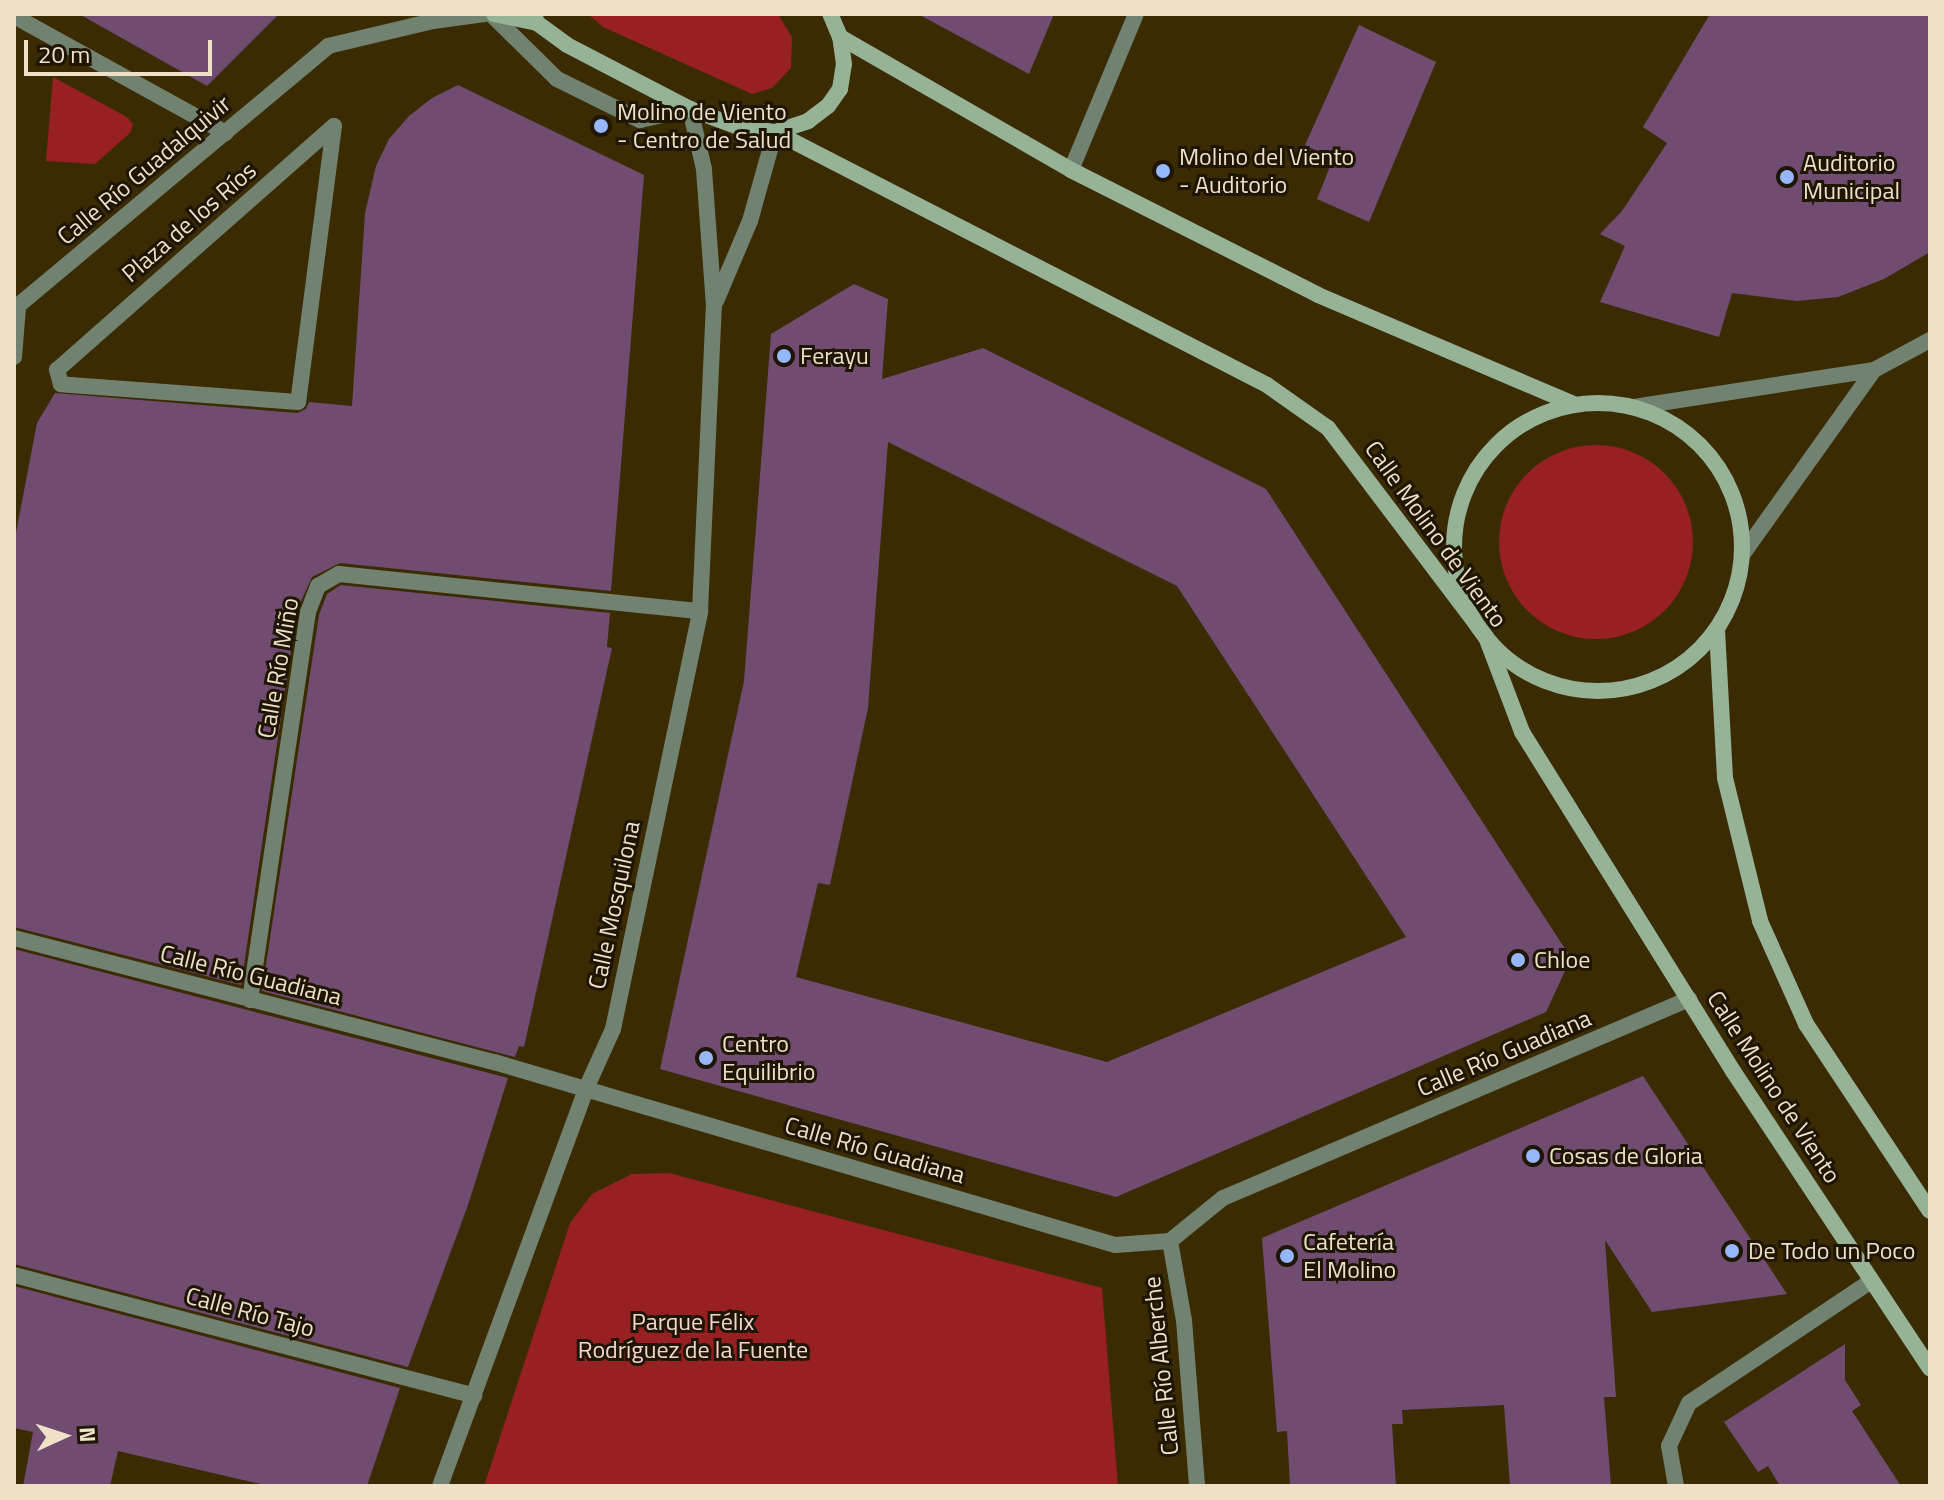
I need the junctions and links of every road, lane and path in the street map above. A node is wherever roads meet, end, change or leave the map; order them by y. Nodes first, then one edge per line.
1 (490, 14) edge
2 (830, 14) edge
3 (1136, 14) edge
4 (14, 16) edge
5 (536, 18) edge
6 (840, 37) junction
7 (690, 109) junction
8 (775, 132) junction
9 (226, 133) junction
10 (1071, 170) junction
11 (714, 306) junction
12 (16, 308) edge
13 (1930, 340) edge
14 (14, 357) edge
15 (1874, 370) junction
16 (298, 402) joint
17 (1573, 404) junction
18 (1634, 407) junction
19 (1742, 555) junction
20 (700, 611) junction
21 (1717, 630) junction
22 (1486, 637) junction
23 (14, 938) edge
24 (1689, 999) junction
25 (250, 1000) junction
26 (585, 1091) junction
27 (1930, 1211) edge
28 (1170, 1241) junction
29 (14, 1275) edge
30 (1871, 1281) junction
31 (1930, 1369) edge
32 (474, 1396) junction
33 (440, 1486) edge
34 (1197, 1486) edge
35 (1676, 1486) edge

1 - 5 main road
1 - 7 street
1 - 9 street, Calle Río Guadalquivir
2 - 6 main road
3 - 10 street
4 - 9 street
5 - 7 main road
6 - 8 main road
6 - 10 main road
7 - 8 main road
7 - 11 street, Calle Mosquilona
8 - 11 street, Calle Mosquilona
8 - 22 main road, Calle Molino de Viento
9 - 12 street, Calle Río Guadalquivir
10 - 17 main road
11 - 20 street, Calle Mosquilona
12 - 14 street
13 - 15 street
15 - 18 street
15 - 19 street
16 - 16 street, Plaza de los Ríos
17 - 18 main road
17 - 22 main road
18 - 19 main road
19 - 21 main road
20 - 25 street, Calle Río Miño
20 - 26 street, Calle Mosquilona
21 - 22 main road
21 - 27 main road
22 - 24 main road, Calle Molino de Viento
23 - 25 street, Calle Río Guadiana
24 - 28 street, Calle Río Guadiana
24 - 30 main road, Calle Molino de Viento
25 - 26 street, Calle Río Guadiana
26 - 28 street, Calle Río Guadiana
26 - 32 street, Calle Mosquilona
28 - 34 street, Calle Río Alberche
29 - 32 street, Calle Río Tajo
30 - 31 main road, Calle Molino de Viento
30 - 35 street
32 - 33 street, Calle Mosquilona

